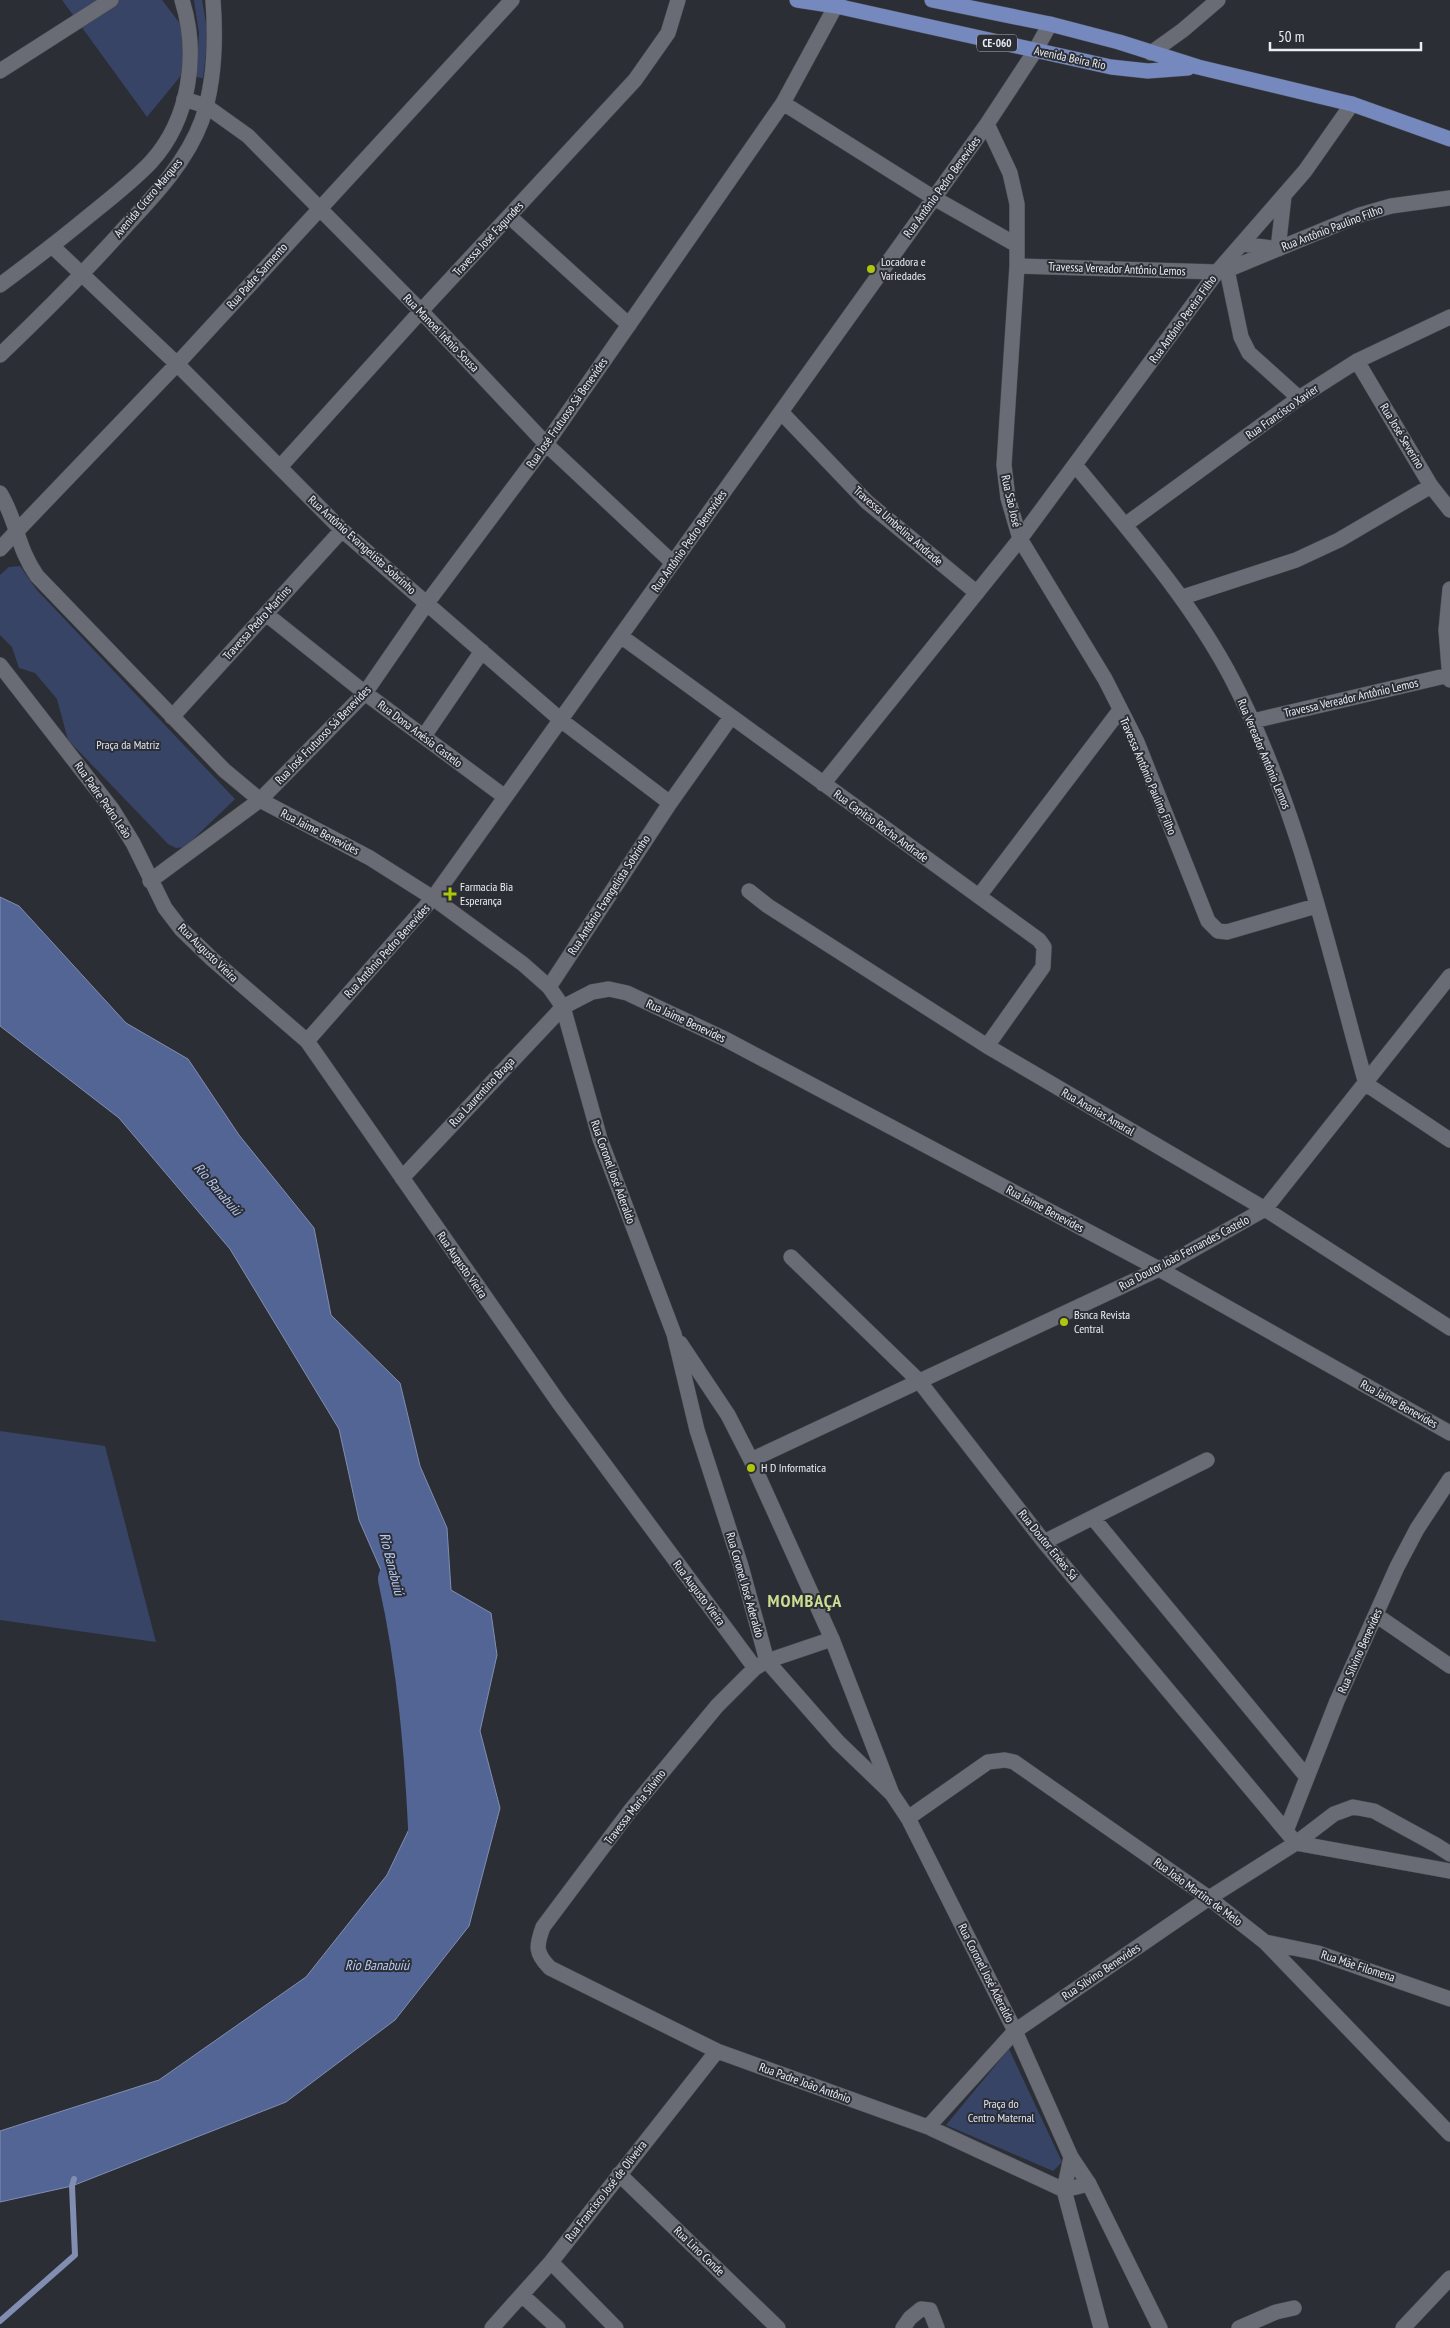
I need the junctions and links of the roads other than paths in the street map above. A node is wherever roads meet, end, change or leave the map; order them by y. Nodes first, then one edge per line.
1 (111, 0) edge
2 (182, 0) edge
3 (213, 0) edge
4 (512, 0) edge
5 (678, 0) edge
6 (797, 0) edge
7 (932, 0) edge
8 (1218, 0) edge
9 (838, 3) edge
10 (1050, 24) junction
11 (1035, 51) junction
12 (1151, 52) junction
13 (1198, 67) junction
14 (0, 71) edge
15 (184, 98) junction
16 (783, 104) junction
17 (1352, 104) junction
18 (206, 106) junction
19 (987, 124) junction
20 (1450, 139) edge
21 (1284, 196) junction
22 (934, 198) junction
23 (1450, 198) edge
24 (319, 208) junction
25 (509, 216) junction
26 (1015, 244) junction
27 (1243, 244) junction
28 (52, 246) junction
29 (1278, 249) junction
30 (1017, 266) junction
31 (1222, 271) junction
32 (83, 274) junction
33 (0, 285) edge
34 (421, 311) junction
35 (1450, 317) edge
36 (629, 325) junction
37 (0, 355) edge
38 (1357, 361) junction
39 (177, 364) junction
40 (1299, 398) junction
41 (781, 412) junction
42 (546, 444) junction
43 (1076, 466) junction
44 (280, 467) junction
45 (1431, 486) junction
46 (0, 493) edge
47 (1450, 510) edge
48 (1125, 525) junction
49 (342, 530) junction
50 (15, 533) junction
51 (1020, 539) junction
52 (0, 549) edge
53 (673, 564) junction
54 (1450, 589) edge
55 (977, 593) junction
56 (1182, 597) junction
57 (427, 603) junction
58 (266, 614) junction
59 (622, 637) junction
60 (482, 652) junction
61 (0, 665) edge
62 (1449, 677) edge
63 (365, 693) junction
64 (1120, 710) junction
65 (172, 717) junction
66 (731, 717) junction
67 (562, 721) junction
68 (1253, 721) junction
69 (424, 736) junction
70 (824, 784) junction
71 (505, 796) junction
72 (260, 800) junction
73 (670, 803) junction
74 (150, 881) junction
75 (749, 891) dead end
76 (979, 896) junction
77 (433, 898) junction
78 (1316, 906) junction
79 (1450, 976) edge
80 (549, 987) junction
81 (563, 1007) junction
82 (307, 1041) junction
83 (987, 1046) junction
84 (1366, 1084) junction
85 (1450, 1140) edge
86 (402, 1178) junction
87 (1265, 1209) junction
88 (791, 1258) dead end
89 (1159, 1269) junction
90 (1450, 1328) edge
91 (674, 1334) junction
92 (919, 1382) junction
93 (1450, 1433) edge
94 (751, 1460) junction
95 (1207, 1460) dead end
96 (1450, 1479) edge
97 (1093, 1518) junction
98 (1044, 1542) junction
99 (1376, 1616) junction
100 (832, 1639) junction
101 (761, 1665) junction
102 (1450, 1666) edge
103 (1306, 1776) junction
104 (892, 1794) junction
105 (908, 1818) junction
106 (1286, 1831) junction
107 (1296, 1843) junction
108 (1436, 1845) junction
109 (1450, 1854) edge
110 (1443, 1870) edge
111 (1209, 1898) junction
112 (1265, 1942) junction
113 (550, 1968) joint
114 (1450, 1999) edge
115 (1015, 2031) junction
116 (717, 2052) junction
117 (928, 2127) junction
118 (1450, 2134) edge
119 (1071, 2157) junction
120 (619, 2174) junction
121 (1089, 2184) junction
122 (1064, 2190) junction
123 (551, 2262) junction
124 (1450, 2278) edge
125 (523, 2296) junction
126 (1294, 2308) dead end
127 (907, 2323) edge
128 (492, 2328) edge
129 (558, 2328) edge
130 (616, 2328) edge
131 (778, 2328) edge
132 (937, 2328) edge
133 (1101, 2328) edge
134 (1160, 2328) edge
135 (1239, 2328) edge
136 (1403, 2328) edge

1 - 14 street
2 - 15 street, Avenida Cícero Marques
3 - 18 street, Avenida Cícero Marques
4 - 24 street, Rua Padre Sarmento
5 - 25 street, Travessa José Fagundes
6 - 9 main road, Avenida Beira Rio / CE-060
7 - 10 main road, Avenida Beira Rio / CE-060
8 - 12 street
9 - 11 main road, Avenida Beira Rio / CE-060
9 - 16 street, Rua José Frutuoso Sá Benevides
10 - 11 street, Rua Antônio Pedro Benevides
10 - 12 main road, Avenida Beira Rio / CE-060
11 - 13 main road, Avenida Beira Rio / CE-060
11 - 19 street, Rua Antônio Pedro Benevides
12 - 13 main road, Avenida Beira Rio / CE-060
13 - 17 main road, Avenida Beira Rio / CE-060
15 - 18 street, Rua Manoel Irênio Sousa
15 - 28 street, Avenida Cícero Marques
16 - 22 street
16 - 36 street, Rua José Frutuoso Sá Benevides
17 - 20 main road, Avenida Beira Rio / CE-060
17 - 21 street, Rua Antônio Pereira Filho
18 - 24 street, Rua Manoel Irênio Sousa
18 - 32 street, Avenida Cícero Marques
19 - 22 street, Rua Antônio Pedro Benevides
19 - 26 street, Rua São José
21 - 27 street, Rua Antônio Pereira Filho
21 - 29 street
22 - 26 street
22 - 41 street, Rua Antônio Pedro Benevides
23 - 29 street, Rua Antônio Paulino Filho
24 - 34 street, Rua Manoel Irênio Sousa
24 - 39 street, Rua Padre Sarmento
25 - 34 street, Travessa José Fagundes
25 - 36 street
26 - 30 street, Rua São José
27 - 29 street
27 - 31 street, Rua Antônio Pereira Filho
28 - 32 street, Rua Antônio Evangelista Sobrinho
28 - 33 street, Avenida Cícero Marques
29 - 31 street, Rua Antônio Paulino Filho
30 - 31 street, Travessa Vereador Antônio Lemos
30 - 51 street, Rua São José
31 - 40 street
31 - 43 street, Rua Antônio Pereira Filho
32 - 37 street, Avenida Cícero Marques
32 - 39 street, Rua Antônio Evangelista Sobrinho
34 - 42 street, Rua Manoel Irênio Sousa
34 - 44 street, Travessa José Fagundes
35 - 38 street, Rua Francisco Xavier
36 - 42 street, Rua José Frutuoso Sá Benevides
38 - 40 street, Rua Francisco Xavier
38 - 45 street, Rua José Severino
39 - 44 street, Rua Antônio Evangelista Sobrinho
39 - 50 street, Rua Padre Sarmento
40 - 48 street, Rua Francisco Xavier
41 - 53 street, Rua Antônio Pedro Benevides
41 - 55 street, Travessa Umbelina Andrade
42 - 53 street, Rua Manoel Irênio Sousa
42 - 57 street, Rua José Frutuoso Sá Benevides
43 - 48 street, Rua Vereador Antônio Lemos
43 - 51 street, Rua Antônio Pereira Filho
44 - 49 street, Rua Antônio Evangelista Sobrinho
45 - 47 street, Rua José Severino
45 - 56 street
46 - 50 street, Rua Jaime Benevides
48 - 56 street, Rua Vereador Antônio Lemos
49 - 57 street, Rua Antônio Evangelista Sobrinho
49 - 58 street, Travessa Pedro Martins
50 - 52 street, Rua Padre Sarmento
50 - 65 street, Rua Jaime Benevides
51 - 55 street, Rua São José
51 - 64 street, Travessa Antônio Paulino Filho
53 - 59 street, Rua Antônio Pedro Benevides
54 - 62 street
55 - 70 street, Rua São José
56 - 68 street, Rua Vereador Antônio Lemos
57 - 60 street, Rua Antônio Evangelista Sobrinho
57 - 63 street, Rua José Frutuoso Sá Benevides
58 - 63 street, Rua Dona Anésia Castelo
58 - 65 street, Travessa Pedro Martins
59 - 66 street, Rua Capitão Rocha Andrade
59 - 67 street, Rua Antônio Pedro Benevides
60 - 67 street, Rua Antônio Evangelista Sobrinho
60 - 69 street
61 - 74 street, Rua Padre Pedro Leão
62 - 68 street, Travessa Vereador Antônio Lemos
63 - 69 street, Rua Dona Anésia Castelo
63 - 72 street, Rua José Frutuoso Sá Benevides
64 - 76 street
64 - 78 street, Travessa Antônio Paulino Filho
65 - 72 street, Rua Jaime Benevides
66 - 70 street, Rua Capitão Rocha Andrade
66 - 73 street, Rua Antônio Evangelista Sobrinho
67 - 71 street, Rua Antônio Pedro Benevides
67 - 73 street, Rua Antônio Evangelista Sobrinho
68 - 78 street, Rua Vereador Antônio Lemos
69 - 71 street, Rua Dona Anésia Castelo
70 - 76 street, Rua Capitão Rocha Andrade
71 - 77 street, Rua Antônio Pedro Benevides
72 - 74 street
72 - 77 street, Rua Jaime Benevides
73 - 80 street, Rua Antônio Evangelista Sobrinho
74 - 82 street, Rua Augusto Vieira
75 - 83 street, Rua Ananias Amaral
76 - 83 street, Rua Capitão Rocha Andrade
77 - 80 street, Rua Jaime Benevides
77 - 82 street, Rua Antônio Pedro Benevides
78 - 84 street, Rua Vereador Antônio Lemos
79 - 84 street, Rua Doutor João Fernandes Castelo
80 - 81 street, Rua Jaime Benevides
81 - 86 street, Rua Laurentino Braga
81 - 89 street, Rua Jaime Benevides
81 - 91 street, Rua Coronel José Aderaldo
82 - 86 street, Rua Augusto Vieira
83 - 87 street, Rua Ananias Amaral
84 - 85 street
84 - 87 street, Rua Doutor João Fernandes Castelo
86 - 101 street, Rua Augusto Vieira
87 - 89 street, Rua Doutor João Fernandes Castelo
87 - 90 street, Rua Ananias Amaral
88 - 92 street, Rua Doutor Enéas Sá
89 - 92 street, Rua Doutor João Fernandes Castelo
89 - 93 street, Rua Jaime Benevides
91 - 94 street, Rua Coronel José Aderaldo
91 - 101 street, Rua Coronel José Aderaldo
92 - 94 street, Rua Doutor João Fernandes Castelo
92 - 98 street, Rua Doutor Enéas Sá
94 - 100 street, Rua Coronel José Aderaldo
95 - 97 street
96 - 99 street, Rua Silvino Benevides
97 - 98 street
97 - 103 street
98 - 106 street, Rua Doutor Enéas Sá
99 - 102 street
99 - 103 street, Rua Silvino Benevides
100 - 101 street
100 - 104 street, Rua Coronel José Aderaldo
101 - 104 street, Rua Coronel José Aderaldo
101 - 113 street, Travessa Maria Silvino
103 - 106 street, Rua Silvino Benevides
104 - 105 street, Rua Coronel José Aderaldo
105 - 111 street, Rua João Martins de Melo
105 - 115 street, Rua Coronel José Aderaldo
106 - 107 street, Rua Doutor Enéas Sá
107 - 108 street, Rua Silvino Benevides
107 - 110 street
107 - 111 street, Rua Silvino Benevides
108 - 109 street, Rua Silvino Benevides
108 - 110 street
111 - 112 street, Rua João Martins de Melo
111 - 115 street, Rua Silvino Benevides
112 - 114 street, Rua Mãe Filomena
112 - 118 street, Rua João Martins de Melo
113 - 116 street, Rua Padre João Antônio
115 - 117 street, Rua Silvino Benevides
115 - 119 street, Rua Coronel José Aderaldo
116 - 117 street, Rua Padre João Antônio
116 - 120 street, Rua Francisco José de Oliveira
117 - 122 street, Rua Padre João Antônio
119 - 121 street, Rua Coronel José Aderaldo
119 - 122 street
120 - 123 street, Rua Francisco José de Oliveira
120 - 131 street, Rua Lino Conde
121 - 122 street
121 - 134 street, Rua Coronel José Aderaldo
122 - 133 street
123 - 125 street, Rua Francisco José de Oliveira
123 - 130 street
124 - 136 street
125 - 128 street, Rua Francisco José de Oliveira
125 - 129 street
126 - 135 street
127 - 132 street

